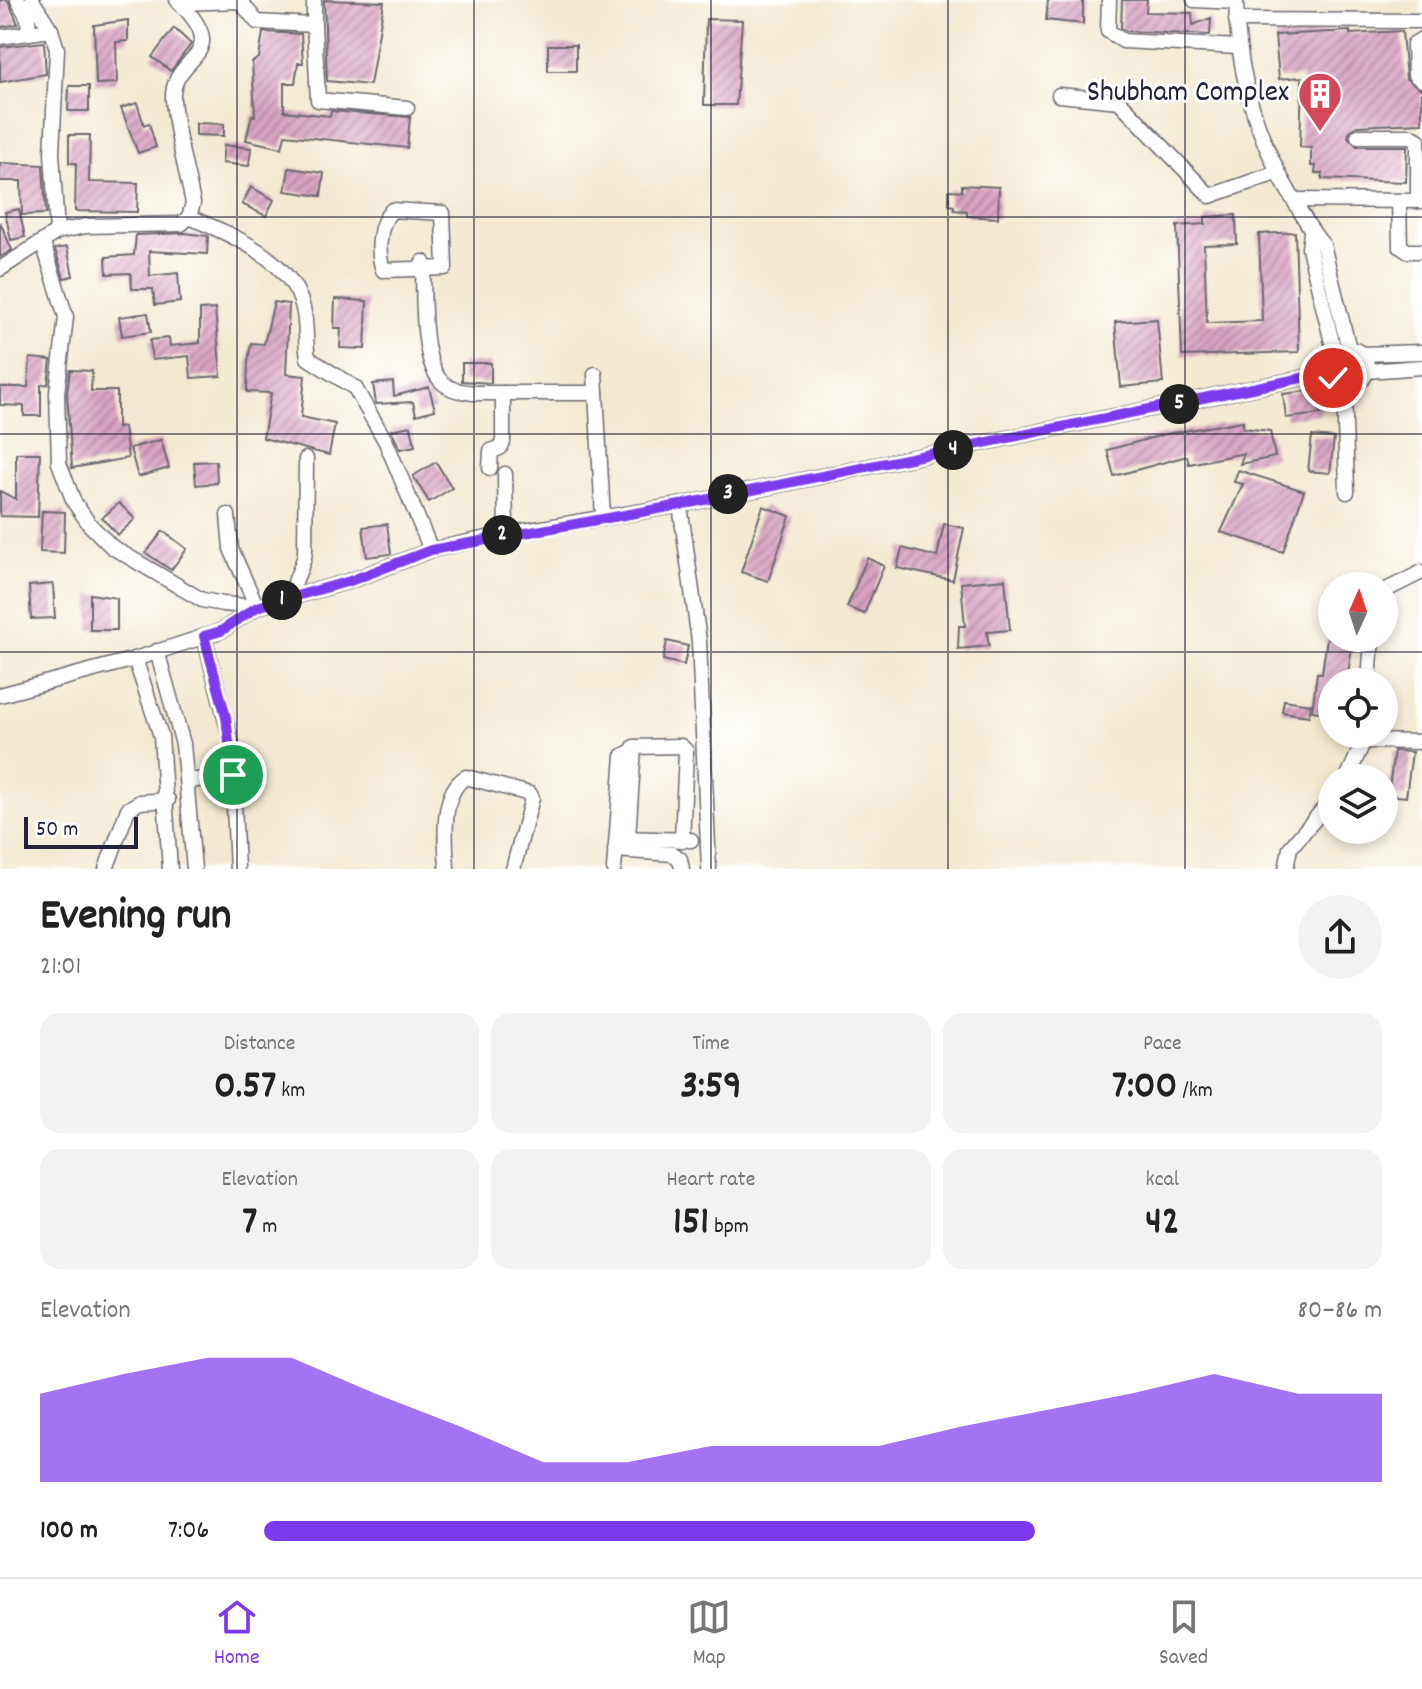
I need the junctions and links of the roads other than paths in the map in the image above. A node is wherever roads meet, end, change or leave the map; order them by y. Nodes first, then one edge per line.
1 (18, 0) edge
2 (32, 0) edge
3 (314, 0) edge
4 (1109, 0) edge
5 (1194, 0) edge
6 (1236, 1) edge
7 (178, 2) edge
8 (1236, 20) junction
9 (1422, 21) edge
10 (314, 25) junction
11 (51, 30) junction
12 (29, 33) junction
13 (0, 37) edge
14 (1422, 39) edge
15 (1238, 47) junction
16 (1422, 80) edge
17 (1059, 95) dead end
18 (407, 108) dead end
19 (1358, 136) dead end
20 (1276, 173) junction
21 (1294, 200) junction
22 (1421, 204) edge
23 (1399, 205) junction
24 (189, 217) junction
25 (57, 232) junction
26 (43, 243) junction
27 (1422, 251) edge
28 (423, 266) junction
29 (0, 269) edge
30 (1422, 352) edge
31 (1349, 353) junction
32 (1422, 367) edge
33 (1367, 371) junction
34 (1331, 372) junction
35 (595, 374) dead end
36 (1344, 385) junction
37 (503, 393) junction
38 (596, 393) junction
39 (306, 459) dead end
40 (490, 468) dead end
41 (505, 474) dead end
42 (1347, 492) dead end
43 (680, 505) junction
44 (228, 515) dead end
45 (603, 518) junction
46 (506, 534) junction
47 (431, 550) junction
48 (1422, 572) edge
49 (1398, 584) edge
50 (294, 597) junction
51 (257, 607) junction
52 (204, 636) junction
53 (157, 651) junction
54 (135, 659) junction
55 (0, 695) edge
56 (1398, 740) edge
57 (1422, 742) edge
58 (233, 775) junction
59 (189, 781) junction
60 (168, 800) junction
61 (1318, 815) edge
62 (682, 840) junction
63 (705, 841) junction
64 (619, 842) junction
65 (106, 869) edge
66 (170, 869) edge
67 (194, 869) edge
68 (237, 869) edge
69 (447, 869) edge
70 (513, 869) edge
71 (614, 869) edge
72 (682, 869) edge
73 (709, 869) edge
74 (1286, 869) edge

1 - 12 street
2 - 11 street
3 - 10 street
4 - 15 street
5 - 6 street
6 - 8 street
7 - 10 street
7 - 24 street
8 - 9 street
8 - 15 street
10 - 18 street
11 - 12 street
11 - 25 street
12 - 13 street
14 - 16 street
15 - 20 street
17 - 20 street
19 - 22 street
20 - 21 street
21 - 23 street
21 - 31 street
22 - 23 street
23 - 27 street
24 - 25 street
24 - 47 street
25 - 26 street
26 - 29 street
26 - 51 street
28 - 28 street
28 - 37 street
30 - 31 street
31 - 33 street
31 - 34 street
32 - 33 street
33 - 36 street
34 - 36 street
34 - 43 street
35 - 38 street
36 - 42 street
37 - 38 street
37 - 40 street
38 - 45 street
39 - 50 street
41 - 46 street
43 - 45 street
43 - 63 street
44 - 51 street
45 - 46 street
46 - 47 street
47 - 50 street
48 - 49 street
50 - 51 street
51 - 52 street
52 - 53 street
52 - 58 street
53 - 54 street
53 - 59 street
54 - 55 street
54 - 60 street
56 - 57 street
58 - 59 street
58 - 68 street
59 - 67 street
60 - 65 street
60 - 66 street
61 - 74 street
62 - 63 street
62 - 64 street
62 - 64 street
63 - 73 street
64 - 71 street
64 - 72 street
69 - 70 street

